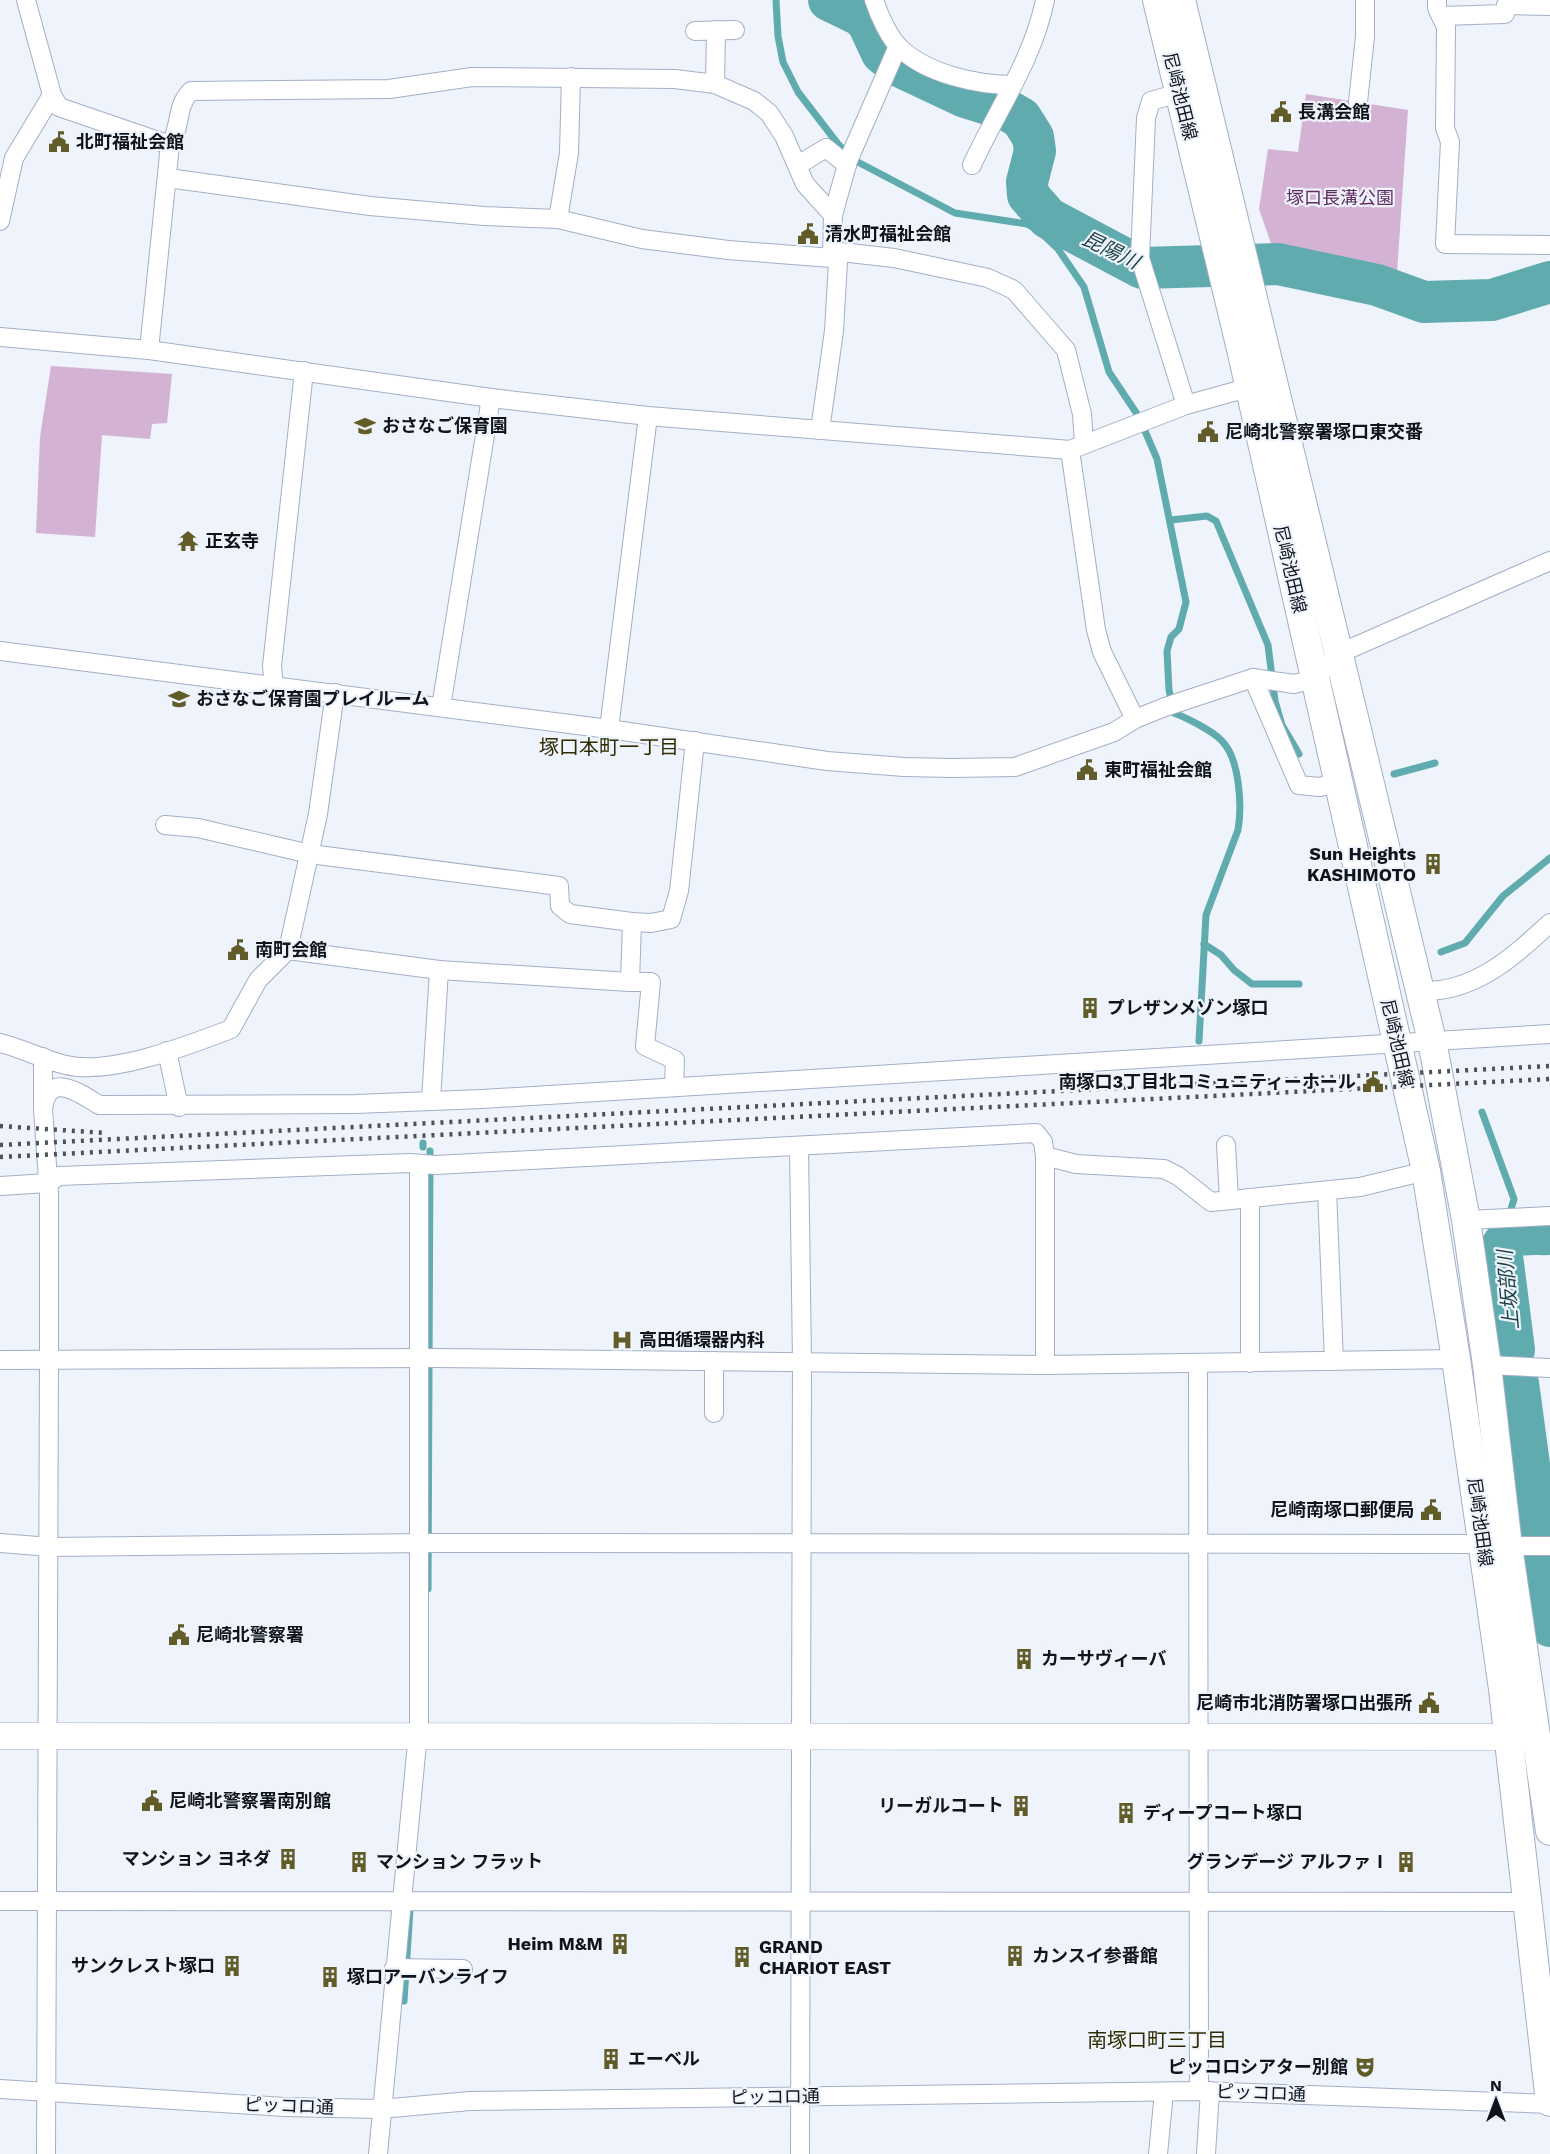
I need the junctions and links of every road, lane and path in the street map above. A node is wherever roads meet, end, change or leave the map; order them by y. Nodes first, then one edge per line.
1 (26, 0) edge
2 (874, 0) edge
3 (1045, 0) edge
4 (1157, 0) edge
5 (1181, 0) edge
6 (1365, 0) edge
7 (1550, 6) edge
8 (1439, 8) edge
9 (716, 30) junction
10 (735, 30) dead end
11 (695, 31) dead end
12 (896, 49) junction
13 (571, 77) junction
14 (715, 84) junction
15 (1009, 91) junction
16 (1179, 93) junction
17 (52, 95) junction
18 (1358, 102) dead end
19 (170, 145) junction
20 (7, 157) edge
21 (849, 159) junction
22 (798, 165) junction
23 (972, 165) dead end
24 (168, 178) junction
25 (833, 214) junction
26 (558, 219) junction
27 (0, 221) edge
28 (1550, 244) edge
29 (832, 254) junction
30 (1232, 262) junction
31 (0, 337) edge
32 (149, 350) junction
33 (304, 371) junction
34 (1262, 384) junction
35 (491, 398) junction
36 (1186, 405) junction
37 (648, 416) junction
38 (820, 430) junction
39 (1077, 447) junction
40 (1550, 561) edge
41 (0, 651) edge
42 (1338, 654) junction
43 (1315, 679) junction
44 (1266, 680) junction
45 (274, 685) junction
46 (335, 693) junction
47 (441, 707) junction
48 (1135, 719) junction
49 (609, 729) junction
50 (695, 741) junction
51 (1338, 782) junction
52 (165, 825) dead end
53 (310, 854) junction
54 (632, 922) junction
55 (1550, 923) edge
56 (288, 950) junction
57 (439, 970) junction
58 (630, 982) junction
59 (1418, 991) junction
60 (1550, 1034) edge
61 (1432, 1041) junction
62 (0, 1043) edge
63 (1397, 1043) junction
64 (167, 1051) junction
65 (43, 1057) junction
66 (100, 1066) junction
67 (674, 1087) junction
68 (431, 1101) junction
69 (99, 1105) junction
70 (179, 1107) junction
71 (43, 1109) junction
72 (1226, 1145) dead end
73 (799, 1148) junction
74 (1045, 1156) junction
75 (427, 1166) junction
76 (1426, 1171) junction
77 (48, 1184) junction
78 (0, 1186) edge
79 (1328, 1191) junction
80 (1250, 1198) junction
81 (1229, 1200) junction
82 (1550, 1216) edge
83 (1477, 1219) junction
84 (426, 1358) junction
85 (1456, 1359) junction
86 (0, 1360) edge
87 (50, 1361) junction
88 (714, 1361) junction
89 (802, 1361) junction
90 (1334, 1361) junction
91 (1251, 1363) junction
92 (1198, 1364) junction
93 (1046, 1365) junction
94 (1487, 1365) junction
95 (1550, 1368) edge
96 (714, 1413) dead end
97 (1197, 1542) junction
98 (0, 1543) edge
99 (424, 1543) junction
100 (800, 1544) junction
101 (1496, 1545) junction
102 (1550, 1546) edge
103 (50, 1547) junction
104 (0, 1736) edge
105 (50, 1737) junction
106 (801, 1737) junction
107 (1197, 1737) junction
108 (1544, 1737) edge
109 (417, 1738) junction
110 (1509, 1738) junction
111 (1550, 1831) edge
112 (0, 1901) edge
113 (46, 1901) junction
114 (400, 1901) junction
115 (799, 1902) junction
116 (1198, 1902) junction
117 (1529, 1902) junction
118 (402, 1968) junction
119 (463, 1969) dead end
120 (0, 2089) edge
121 (1205, 2091) junction
122 (1164, 2092) junction
123 (46, 2093) junction
124 (800, 2096) junction
125 (1550, 2103) edge
126 (393, 2108) junction
127 (46, 2154) edge
128 (378, 2154) edge
129 (800, 2154) edge
130 (1158, 2154) edge
131 (1206, 2154) edge

1 - 17 street
2 - 12 street
3 - 15 street
4 - 16 main road, 尼崎池田線
5 - 30 main road, 尼崎池田線
6 - 18 street
7 - 8 street
8 - 28 street
9 - 10 street
9 - 11 street
9 - 14 street
12 - 15 street
12 - 21 street
13 - 14 street
13 - 19 street
13 - 26 street
14 - 22 street
15 - 23 street
16 - 30 main road, 尼崎池田線
16 - 36 street
17 - 19 street
17 - 20 street
19 - 24 street
20 - 27 street
21 - 22 street
21 - 25 street
22 - 25 street
24 - 26 street
24 - 32 street
25 - 29 street
26 - 29 street
29 - 38 street
29 - 39 street
30 - 34 main road, 尼崎池田線
31 - 32 street
32 - 33 street
33 - 35 street
33 - 45 street
34 - 36 street
34 - 42 main road, 尼崎池田線
34 - 43 main road, 尼崎池田線
35 - 37 street
35 - 47 street
36 - 39 street
37 - 38 street
37 - 49 street
38 - 39 street
39 - 48 street
40 - 42 street
41 - 45 street
42 - 43 street
42 - 59 main road, 尼崎池田線
43 - 44 street
43 - 51 main road, 尼崎池田線
44 - 48 street
44 - 51 street
45 - 46 street
46 - 47 street
46 - 53 street
47 - 49 street
48 - 50 street
49 - 50 street
50 - 54 street
51 - 63 main road, 尼崎池田線
52 - 53 street
53 - 54 street
53 - 56 street
54 - 58 street
55 - 59 street
56 - 57 street
56 - 64 street
57 - 58 street
57 - 68 street
58 - 67 street
59 - 61 main road, 尼崎池田線
60 - 61 street
61 - 63 street
61 - 83 main road, 尼崎池田線
62 - 65 street
63 - 67 street
63 - 76 main road, 尼崎池田線
64 - 66 street
64 - 70 street
65 - 66 street
65 - 71 street
66 - 69 street
67 - 68 street
68 - 70 street
69 - 70 street
69 - 71 street
71 - 77 street
72 - 81 street
73 - 74 street
73 - 75 street
73 - 89 street
74 - 81 street
74 - 93 street
75 - 77 street
75 - 84 street
76 - 79 street
76 - 85 main road, 尼崎池田線
77 - 78 street
77 - 87 street
79 - 80 street
79 - 90 street
80 - 81 street
80 - 91 street
82 - 83 street
83 - 94 main road, 尼崎池田線
84 - 87 street
84 - 88 street
84 - 99 street
85 - 90 street
85 - 101 main road, 尼崎池田線
86 - 87 street
87 - 103 street
88 - 89 street
88 - 96 street
89 - 93 street
89 - 100 street
90 - 91 street
91 - 92 street
92 - 93 street
92 - 97 street
94 - 95 street
94 - 101 main road, 尼崎池田線
97 - 100 street
97 - 101 street
97 - 107 street
98 - 103 street
99 - 100 street
99 - 103 street
99 - 109 street
100 - 106 street
101 - 102 street
101 - 108 main road, 尼崎池田線
101 - 110 main road, 尼崎池田線
103 - 105 street
104 - 105 street
105 - 109 street
105 - 113 street
106 - 107 street
106 - 109 street
106 - 115 street
107 - 110 street
107 - 116 street
108 - 110 street
108 - 111 main road, 尼崎池田線
109 - 114 street
110 - 117 main road, 尼崎池田線
112 - 113 street
113 - 114 street
113 - 123 street
114 - 115 street
114 - 118 street
115 - 116 street
115 - 124 street
116 - 117 street
116 - 121 street
117 - 125 main road, 尼崎池田線
118 - 119 street
118 - 126 street
120 - 123 street, ピッコロ通
121 - 122 street, ピッコロ通
121 - 125 street, ピッコロ通
121 - 131 street
122 - 124 street, ピッコロ通
122 - 130 street
123 - 126 street, ピッコロ通
123 - 127 street
124 - 126 street, ピッコロ通
124 - 129 street
126 - 128 street

